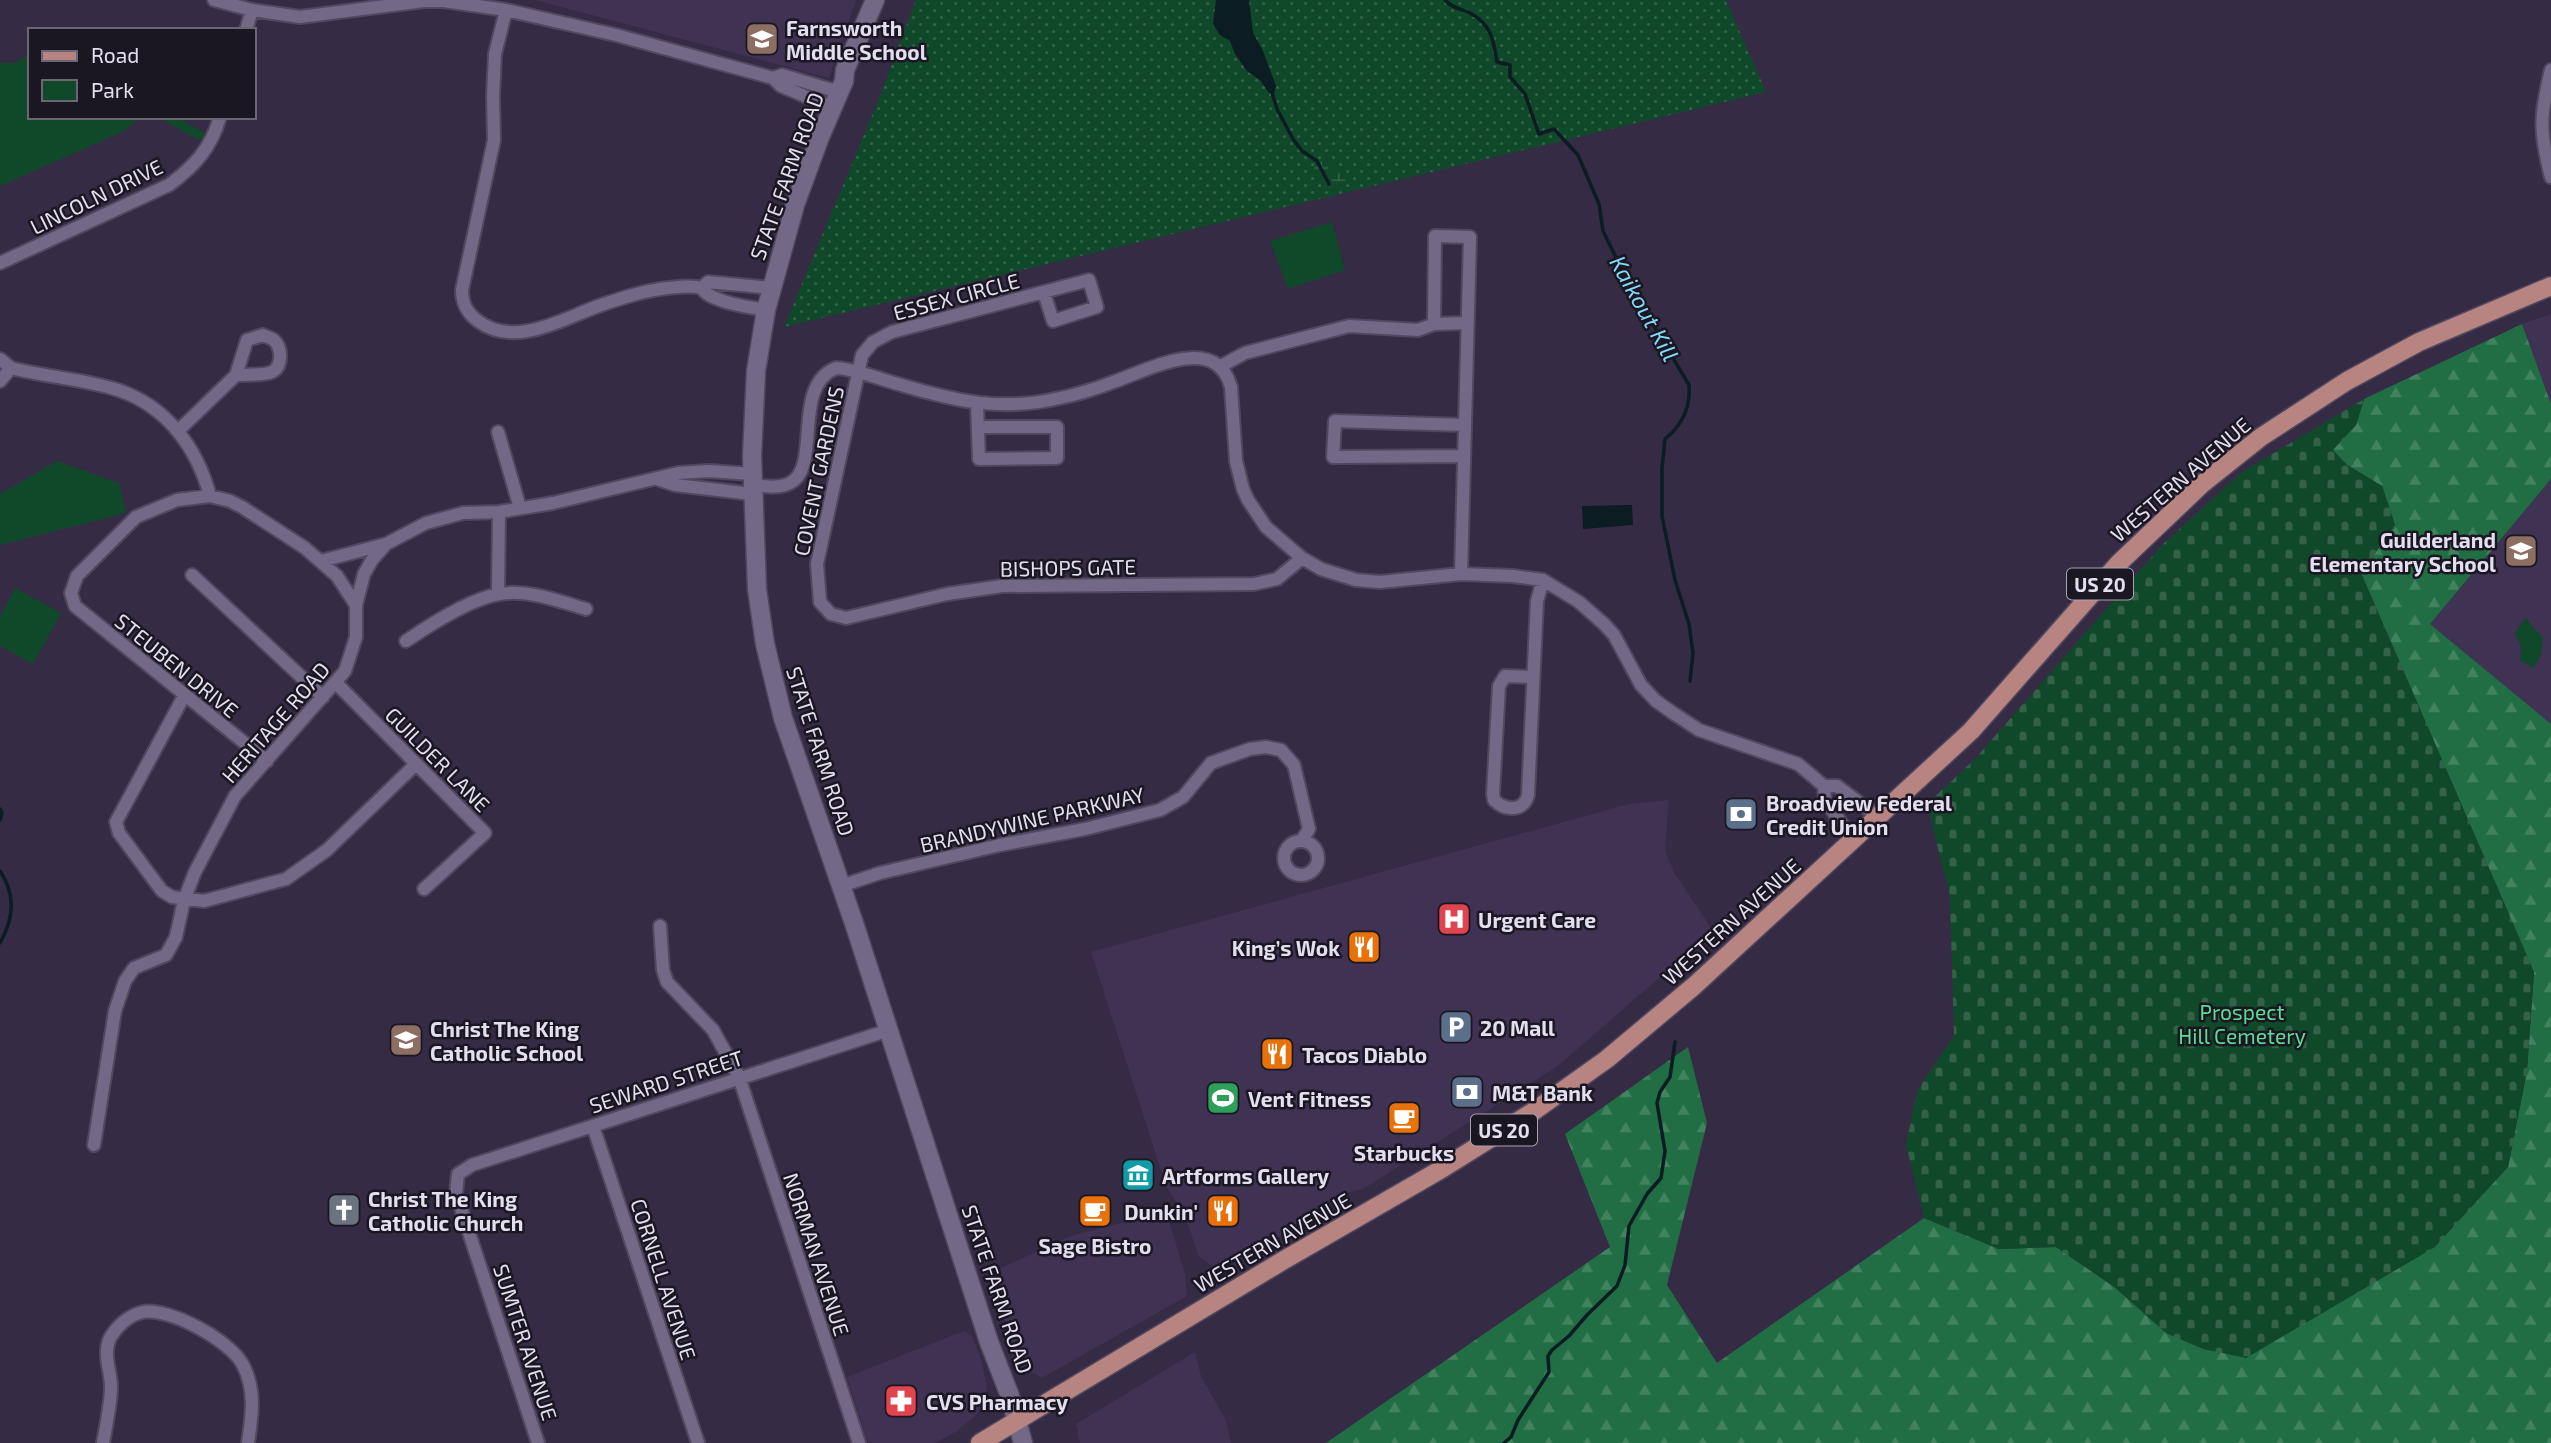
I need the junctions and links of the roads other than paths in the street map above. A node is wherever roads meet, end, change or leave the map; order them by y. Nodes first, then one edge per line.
1 (214, 0) edge
2 (874, 0) edge
3 (886, 0) edge
4 (252, 10) junction
5 (506, 10) junction
6 (247, 28) edge
7 (2551, 70) edge
8 (839, 94) junction
9 (219, 119) edge
10 (2551, 177) edge
11 (0, 262) edge
12 (2551, 286) edge
13 (702, 288) junction
14 (771, 288) junction
15 (1044, 292) dead end
16 (766, 310) junction
17 (1467, 323) junction
18 (1434, 324) junction
19 (0, 359) edge
20 (1221, 366) junction
21 (11, 368) junction
22 (858, 373) junction
23 (236, 375) dead end
24 (0, 381) edge
25 (977, 404) junction
26 (1465, 425) junction
27 (978, 427) junction
28 (178, 430) junction
29 (498, 432) dead end
30 (1464, 456) junction
31 (656, 479) junction
32 (752, 484) junction
33 (210, 496) junction
34 (520, 508) junction
35 (499, 512) junction
36 (386, 544) junction
37 (1302, 558) junction
38 (321, 561) junction
39 (1461, 574) junction
40 (192, 575) dead end
41 (1543, 580) junction
42 (498, 594) junction
43 (356, 605) junction
44 (586, 609) dead end
45 (831, 614) joint
46 (406, 641) dead end
47 (1533, 677) junction
48 (336, 683) junction
49 (184, 696) junction
50 (323, 697) junction
51 (267, 761) junction
52 (415, 764) junction
53 (1824, 786) junction
54 (1878, 817) junction
55 (1302, 840) dead end
56 (1853, 840) junction
57 (841, 886) junction
58 (424, 889) dead end
59 (184, 900) junction
60 (660, 926) dead end
61 (889, 1030) junction
62 (739, 1077) junction
63 (593, 1126) junction
64 (94, 1145) dead end
65 (458, 1174) joint
66 (1017, 1420) junction
67 (103, 1443) edge
68 (247, 1443) edge
69 (538, 1443) edge
70 (698, 1443) edge
71 (859, 1443) edge
72 (980, 1443) edge
73 (1023, 1443) edge

1 - 4 street
2 - 8 main road, STATE FARM ROAD
3 - 8 main road, STATE FARM ROAD
4 - 5 street
4 - 6 street
5 - 8 street
5 - 13 street
7 - 10 street
8 - 14 main road, STATE FARM ROAD
9 - 11 street, LINCOLN DRIVE
12 - 54 main road, WESTERN AVENUE / US 20
13 - 14 street
13 - 16 street
14 - 16 main road, STATE FARM ROAD
15 - 22 street, ESSEX CIRCLE
16 - 32 main road, STATE FARM ROAD
17 - 18 street
17 - 18 street
17 - 26 street
18 - 20 street
19 - 21 street
20 - 25 street
20 - 37 street
21 - 24 street
21 - 28 street
22 - 25 street
22 - 32 street
22 - 45 street, COVENT GARDENS
23 - 28 street
25 - 27 street
26 - 30 street
26 - 30 street
27 - 27 street
28 - 33 street
29 - 34 street
30 - 39 street
31 - 32 street, HERITAGE ROAD
31 - 32 street, HERITAGE ROAD
31 - 34 street, HERITAGE ROAD
32 - 57 main road, STATE FARM ROAD
33 - 38 street
33 - 49 street, STEUBEN DRIVE
34 - 35 street, HERITAGE ROAD
35 - 36 street, HERITAGE ROAD
35 - 42 street
36 - 38 street, HERITAGE ROAD
36 - 43 street, HERITAGE ROAD
37 - 39 street
37 - 45 street, BISHOPS GATE
38 - 43 street
39 - 41 street
40 - 50 street
41 - 47 street
41 - 53 street
42 - 44 street
42 - 46 street
43 - 48 street, HERITAGE ROAD
47 - 47 street
48 - 50 street, HERITAGE ROAD
48 - 52 street, GUILDER LANE
49 - 51 street, STEUBEN DRIVE
49 - 59 street
50 - 51 street, HERITAGE ROAD
51 - 59 street, HERITAGE ROAD
52 - 58 street, GUILDER LANE
52 - 59 street
53 - 54 street
53 - 56 street
54 - 56 main road, WESTERN AVENUE / US 20
55 - 57 street, BRANDYWINE PARKWAY
56 - 66 main road, WESTERN AVENUE / US 20
57 - 61 main road, STATE FARM ROAD
59 - 64 street, HERITAGE ROAD
60 - 62 street, NORMAN AVENUE
61 - 62 street, SEWARD STREET
61 - 66 main road, STATE FARM ROAD
62 - 63 street, SEWARD STREET
62 - 71 street, NORMAN AVENUE
63 - 65 street, SEWARD STREET
63 - 70 street, CORNELL AVENUE
65 - 69 street, SUMTER AVENUE
66 - 72 main road, WESTERN AVENUE / US 20
66 - 73 main road, STATE FARM ROAD
67 - 68 street

